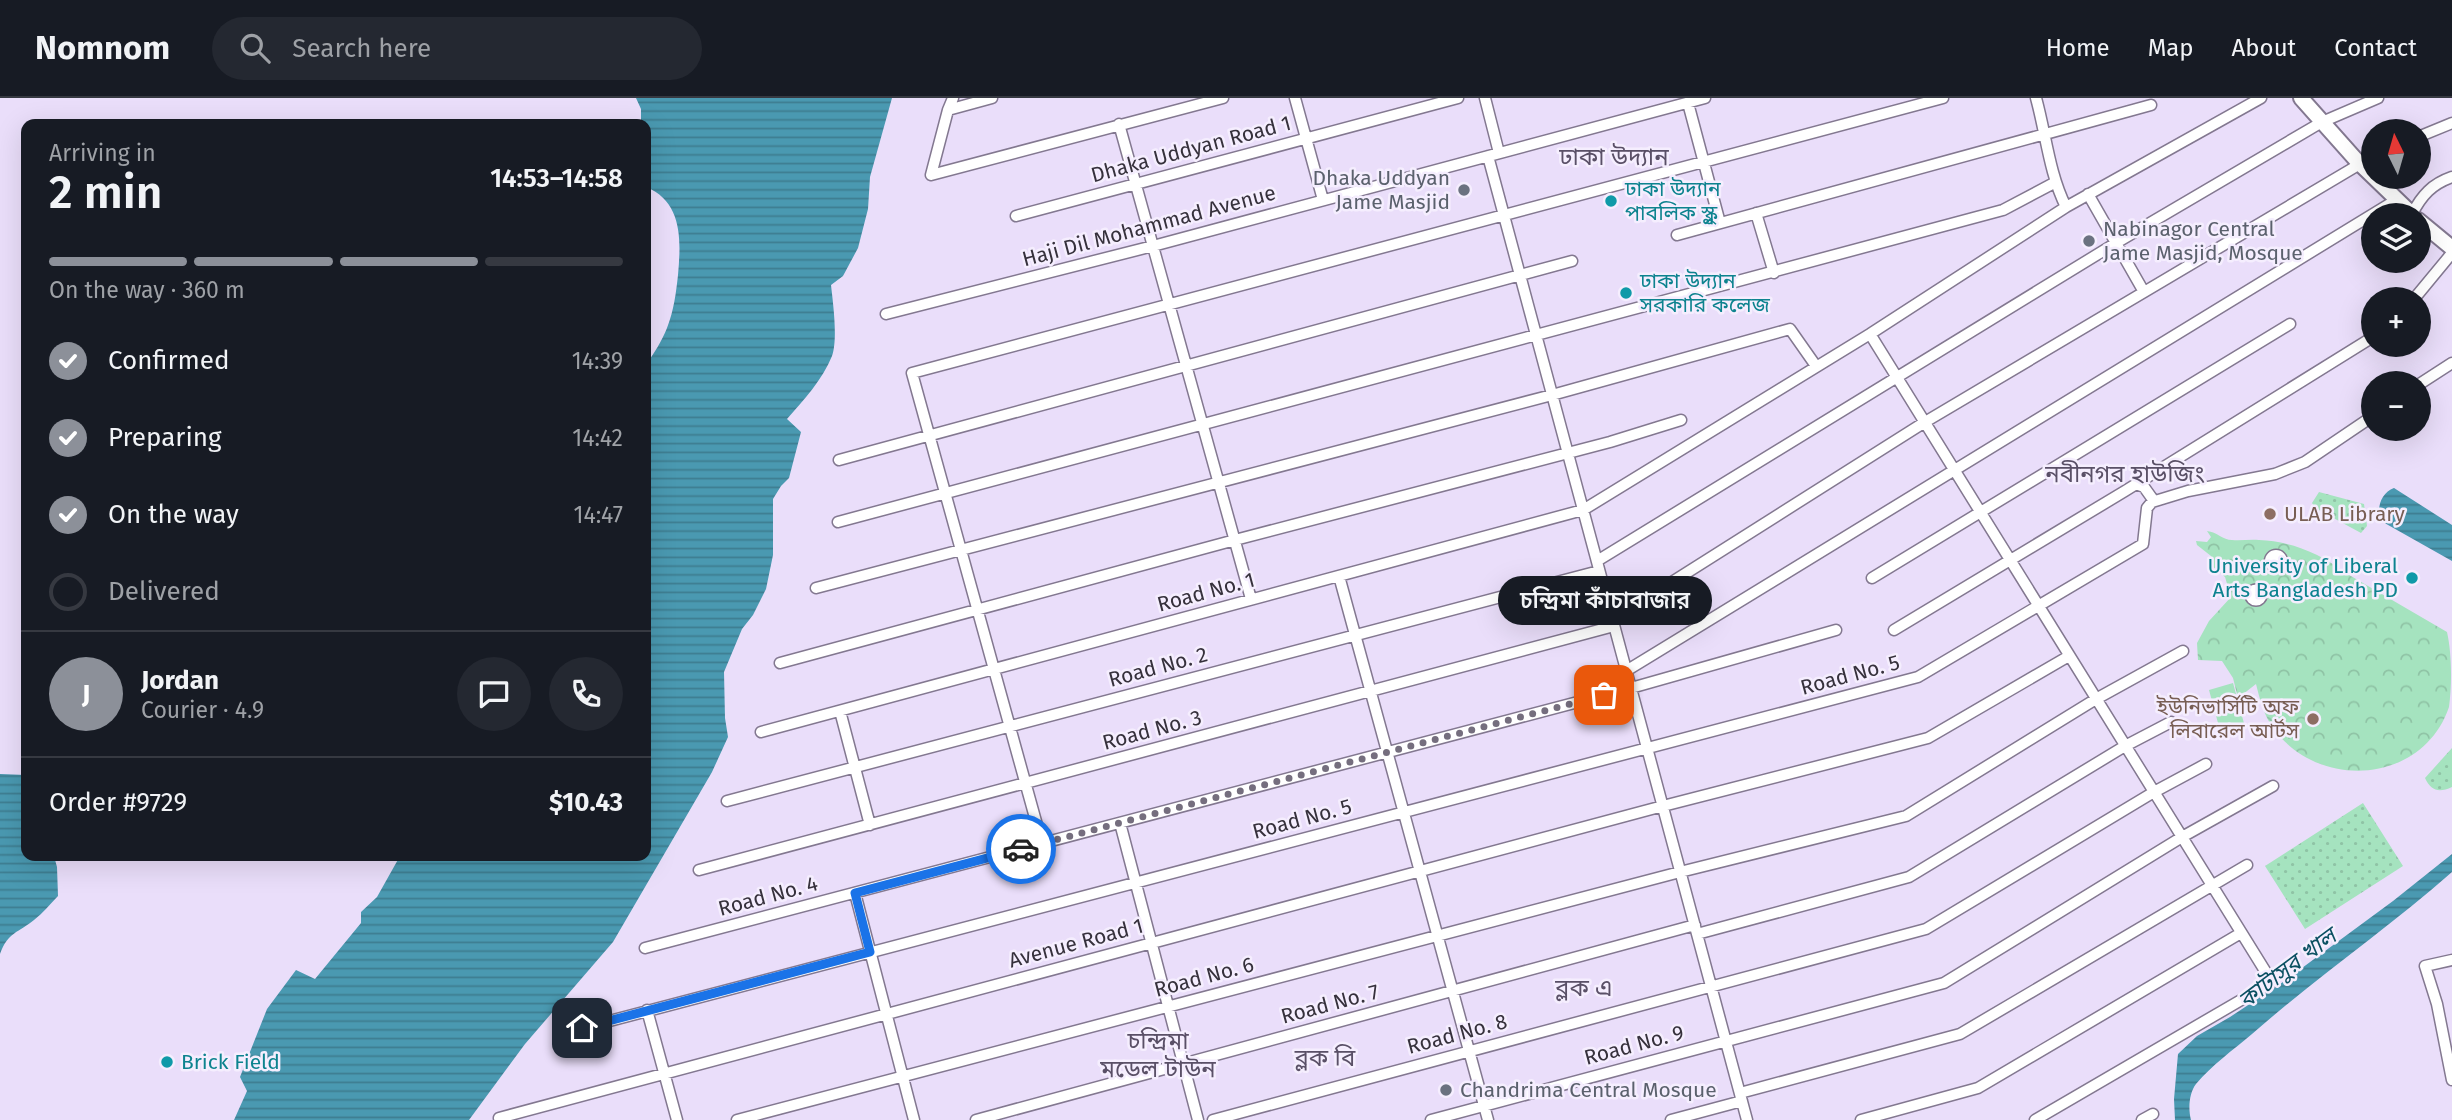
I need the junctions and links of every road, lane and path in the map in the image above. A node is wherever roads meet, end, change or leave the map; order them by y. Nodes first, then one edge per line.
1 (953, 98) edge
2 (992, 98) edge
3 (1223, 98) edge
4 (1295, 98) edge
5 (1458, 98) edge
6 (1485, 98) edge
7 (1705, 98) edge
8 (1943, 98) edge
9 (2036, 98) edge
10 (2261, 98) edge
11 (2301, 98) edge
12 (2378, 98) edge
13 (1688, 103) junction
14 (2151, 106) dead end
15 (948, 110) junction
16 (2322, 122) junction
17 (2452, 123) edge
18 (1119, 124) junction
19 (2431, 132) edge
20 (2046, 134) junction
21 (1307, 138) junction
22 (1499, 153) junction
23 (1488, 156) junction
24 (1704, 162) junction
25 (2359, 163) junction
26 (2452, 177) edge
27 (1135, 183) junction
28 (2054, 183) junction
29 (2088, 194) junction
30 (1323, 200) junction
31 (2396, 200) junction
32 (2400, 203) edge
33 (2419, 203) edge
34 (2066, 207) junction
35 (1756, 213) junction
36 (1504, 215) junction
37 (1016, 216) dead end
38 (1720, 223) junction
39 (2431, 231) edge
40 (1677, 234) dead end
41 (2116, 243) junction
42 (1153, 246) junction
43 (2452, 251) edge
44 (1572, 261) dead end
45 (1773, 273) junction
46 (1520, 275) junction
47 (2424, 287) edge
48 (2144, 292) junction
49 (1169, 305) junction
50 (886, 314) dead end
51 (2290, 324) dead end
52 (1870, 334) junction
53 (1536, 337) junction
54 (2361, 344) edge
55 (2452, 363) edge
56 (1186, 366) junction
57 (1815, 366) junction
58 (1897, 377) junction
59 (2431, 377) edge
60 (1552, 395) junction
61 (1681, 419) dead end
62 (1924, 422) junction
63 (2361, 424) edge
64 (1203, 426) junction
65 (929, 436) junction
66 (1567, 453) junction
67 (839, 460) dead end
68 (1955, 471) junction
69 (1219, 482) junction
70 (2136, 484) junction
71 (945, 492) junction
72 (2154, 501) junction
73 (1583, 510) junction
74 (1981, 513) junction
75 (838, 522) dead end
76 (1235, 540) junction
77 (961, 550) junction
78 (2010, 559) junction
79 (1598, 566) junction
80 (1339, 576) junction
81 (1872, 578) dead end
82 (816, 588) dead end
83 (1251, 599) junction
84 (2039, 607) junction
85 (978, 610) junction
86 (1613, 623) junction
87 (1836, 629) dead end
88 (1894, 630) dead end
89 (1356, 635) junction
90 (2183, 651) dead end
91 (2070, 656) junction
92 (780, 663) dead end
93 (994, 669) junction
94 (1626, 671) junction
95 (1631, 688) junction
96 (1371, 691) junction
97 (2096, 699) junction
98 (840, 711) junction
99 (2171, 722) dead end
100 (1010, 726) junction
101 (761, 732) dead end
102 (2125, 746) junction
103 (1647, 748) junction
104 (1387, 752) junction
105 (2206, 764) dead end
106 (855, 767) junction
107 (1026, 783) junction
108 (2273, 786) dead end
109 (2154, 792) junction
110 (727, 801) dead end
111 (1662, 806) junction
112 (1404, 812) junction
113 (1121, 822) junction
114 (870, 825) junction
115 (2182, 837) junction
116 (1042, 843) junction
117 (2247, 865) dead end
118 (699, 870) dead end
119 (1420, 871) junction
120 (1680, 872) junction
121 (1136, 882) junction
122 (2212, 886) junction
123 (855, 893) junction
124 (1696, 930) junction
125 (2241, 933) junction
126 (1438, 936) junction
127 (1152, 943) junction
128 (645, 948) dead end
129 (870, 952) junction
130 (2452, 960) edge
131 (1711, 986) junction
132 (1453, 990) junction
133 (1168, 1007) junction
134 (648, 1010) junction
135 (886, 1014) junction
136 (560, 1034) dead end
137 (1726, 1040) junction
138 (1469, 1051) junction
139 (1183, 1064) junction
140 (664, 1073) junction
141 (903, 1076) junction
142 (2452, 1080) edge
143 (1741, 1097) junction
144 (1484, 1106) junction
145 (2153, 1114) dead end
146 (499, 1118) dead end
147 (677, 1120) edge
148 (737, 1120) edge
149 (914, 1120) edge
150 (976, 1120) edge
151 (1198, 1120) edge
152 (1213, 1120) edge
153 (1431, 1120) edge
154 (1488, 1120) edge
155 (1671, 1120) edge
156 (1747, 1120) edge
157 (1861, 1120) edge
158 (2035, 1120) edge
159 (2142, 1120) edge

1 - 15 street
2 - 15 street
3 - 18 street
4 - 21 street
5 - 21 street, Dhaka Uddyan Road 1
6 - 22 street
7 - 13 street, Haji Dil Mohammad Avenue
8 - 24 street
9 - 20 street
10 - 29 street, Road No. 1
11 - 16 highway
12 - 16 street, Road No. 2
13 - 22 street, Haji Dil Mohammad Avenue
13 - 24 street
14 - 20 street
15 - 18 street
16 - 25 highway
16 - 41 street, Road No. 2
17 - 19 street
18 - 27 street
20 - 28 street
20 - 35 street
21 - 27 street, Dhaka Uddyan Road 1
21 - 30 street
22 - 23 street, Haji Dil Mohammad Avenue
23 - 30 street, Haji Dil Mohammad Avenue
23 - 36 street
24 - 36 street
24 - 38 street
25 - 31 highway
25 - 48 street, Road No. 3
26 - 33 street
27 - 37 street, Dhaka Uddyan Road 1
27 - 42 street
28 - 34 street
28 - 45 street
29 - 34 street, Road No. 1
29 - 41 street
30 - 42 street, Haji Dil Mohammad Avenue
31 - 32 highway
31 - 68 street
34 - 52 street, Road No. 1
35 - 38 street
35 - 45 street
36 - 46 street
36 - 49 street
38 - 40 street
39 - 43 highway
41 - 48 street
41 - 58 street, Road No. 2
42 - 49 street
42 - 50 street, Haji Dil Mohammad Avenue
43 - 47 street
44 - 46 street
45 - 53 street
46 - 53 street
46 - 56 street
48 - 62 street, Road No. 3
49 - 56 street
49 - 65 street
51 - 74 street
52 - 57 street, Road No. 1
52 - 58 street
53 - 60 street
53 - 64 street
54 - 70 street
55 - 59 street
56 - 64 street
56 - 65 street
57 - 60 street
57 - 73 street, Road No. 1
58 - 62 street
58 - 79 street, Road No. 2
60 - 66 street
60 - 69 street
61 - 66 street
62 - 68 street
62 - 86 street, Road No. 3
63 - 72 street
64 - 69 street
64 - 71 street
65 - 67 street
65 - 71 street
66 - 73 street
66 - 76 street
68 - 74 street
68 - 94 street
69 - 76 street
69 - 77 street
70 - 72 street
70 - 78 street
71 - 75 street
71 - 77 street
72 - 84 street, Road No. 5
73 - 79 street
73 - 80 street, Road No. 1
74 - 78 street
74 - 81 street
76 - 83 street
76 - 85 street
77 - 82 street
77 - 85 street
78 - 84 street
78 - 88 street
79 - 86 street
79 - 89 street, Road No. 2
80 - 83 street, Road No. 1
80 - 89 street
83 - 93 street, Road No. 1
84 - 91 street
84 - 103 street, Road No. 5
85 - 92 street
85 - 93 street
86 - 94 street
86 - 96 street, Road No. 3
87 - 95 street, Road No. 4
89 - 96 street
89 - 100 street, Road No. 2
90 - 97 street, Road No. 6
91 - 97 street
91 - 111 street, Avenue Road 1
93 - 98 street, Road No. 1
93 - 100 street
94 - 95 street
95 - 103 street
95 - 104 street, Road No. 4
96 - 104 street
96 - 107 street, Road No. 3
97 - 102 street
97 - 120 street, Road No. 6
98 - 101 street, Road No. 1
98 - 106 street
99 - 102 street, Road No. 7
100 - 106 street, Road No. 2
100 - 107 street
102 - 109 street
102 - 124 street, Road No. 7
103 - 111 street
103 - 112 street, Road No. 5
104 - 112 street
104 - 113 street, Road No. 4
105 - 109 street, Road No. 8
106 - 110 street, Road No. 2
106 - 114 street
107 - 114 street, Road No. 3
107 - 116 street
108 - 115 street, Road No. 9
109 - 115 street
109 - 131 street, Road No. 8
111 - 119 street, Avenue Road 1
111 - 120 street
112 - 119 street
112 - 121 street, Road No. 5
113 - 116 street, Road No. 4
113 - 121 street
114 - 118 street, Road No. 3
115 - 122 street
115 - 137 street, Road No. 9
116 - 123 street, Road No. 4
117 - 122 street
119 - 126 street
119 - 127 street, Avenue Road 1
120 - 124 street
120 - 126 street, Road No. 6
121 - 127 street
121 - 129 street, Road No. 5
122 - 125 street
122 - 143 street
123 - 128 street, Road No. 4
123 - 129 street
124 - 131 street
124 - 132 street, Road No. 7
125 - 157 street
125 - 158 street
126 - 132 street
126 - 133 street, Road No. 6
127 - 133 street
127 - 135 street, Avenue Road 1
129 - 134 street, Road No. 5
129 - 135 street
130 - 142 street
131 - 137 street
131 - 138 street, Road No. 8
132 - 138 street
132 - 139 street, Road No. 7
133 - 139 street
133 - 141 street, Road No. 6
134 - 136 street, Road No. 5
134 - 140 street
135 - 140 street, Avenue Road 1
135 - 141 street
137 - 143 street
137 - 144 street, Road No. 9
138 - 144 street
138 - 152 street, Road No. 8
139 - 150 street, Road No. 7
139 - 151 street
140 - 146 street, Avenue Road 1
140 - 147 street
141 - 148 street, Road No. 6
141 - 149 street
143 - 155 street
143 - 156 street
144 - 153 street, Road No. 9
144 - 154 street
145 - 159 street

